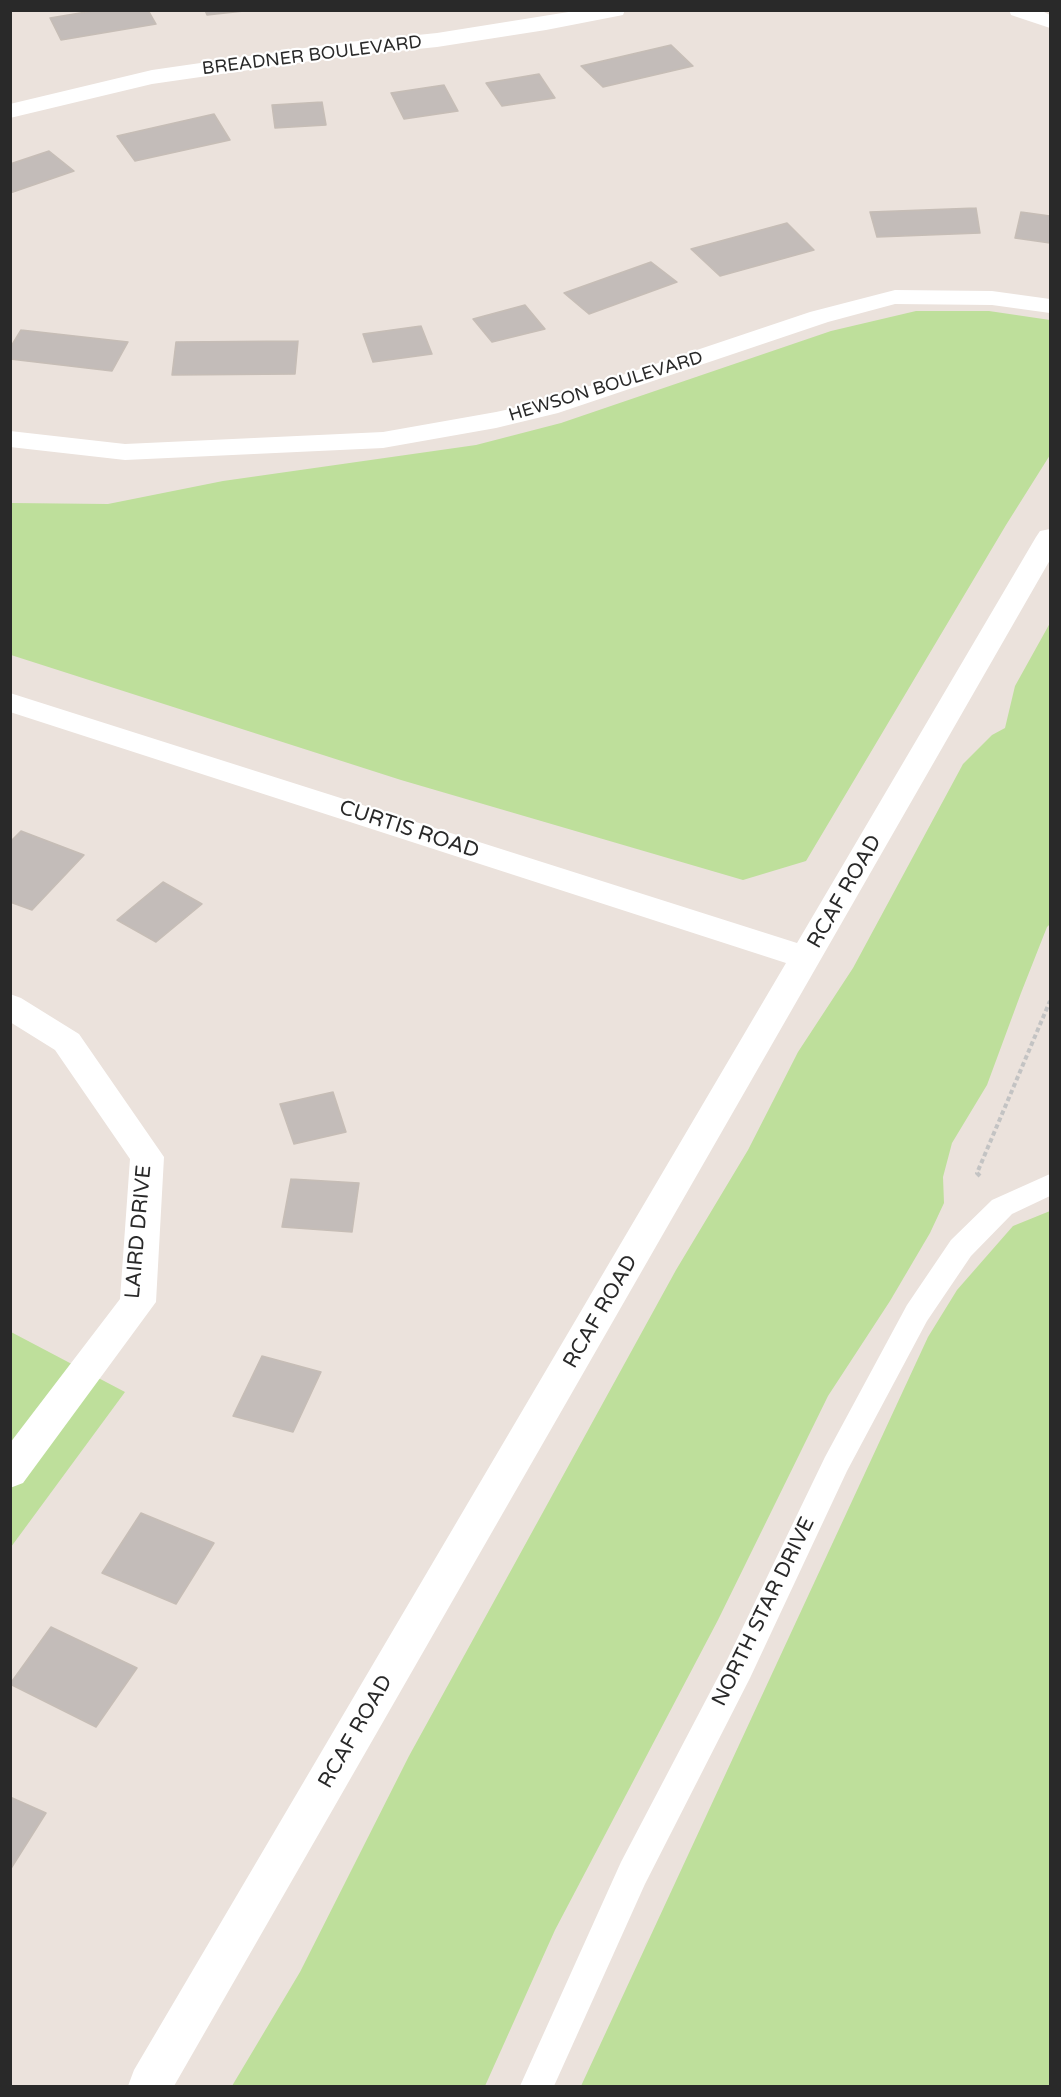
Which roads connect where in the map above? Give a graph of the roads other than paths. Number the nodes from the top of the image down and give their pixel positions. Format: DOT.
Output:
graph roads {
  1 [pos="615,10"];
  2 [pos="1019,10"];
  3 [pos="1050,22"];
  4 [pos="10,111"];
  5 [pos="1050,306"];
  6 [pos="10,439"];
  7 [pos="1050,537"];
  8 [pos="10,702"];
  9 [pos="807,958"];
  10 [pos="10,1006"];
  11 [pos="1050,1184"];
  12 [pos="10,1472"];
  13 [pos="150,2086"];
  14 [pos="537,2086"];
  1 -- 4 [label="street, BREADNER BOULEVARD"];
  2 -- 3 [label="street"];
  5 -- 6 [label="street, HEWSON BOULEVARD"];
  7 -- 9 [label="street, RCAF ROAD"];
  8 -- 9 [label="street, CURTIS ROAD"];
  9 -- 13 [label="street, RCAF ROAD"];
  10 -- 12 [label="street, LAIRD DRIVE"];
  11 -- 14 [label="lane, NORTH STAR DRIVE"];
}
